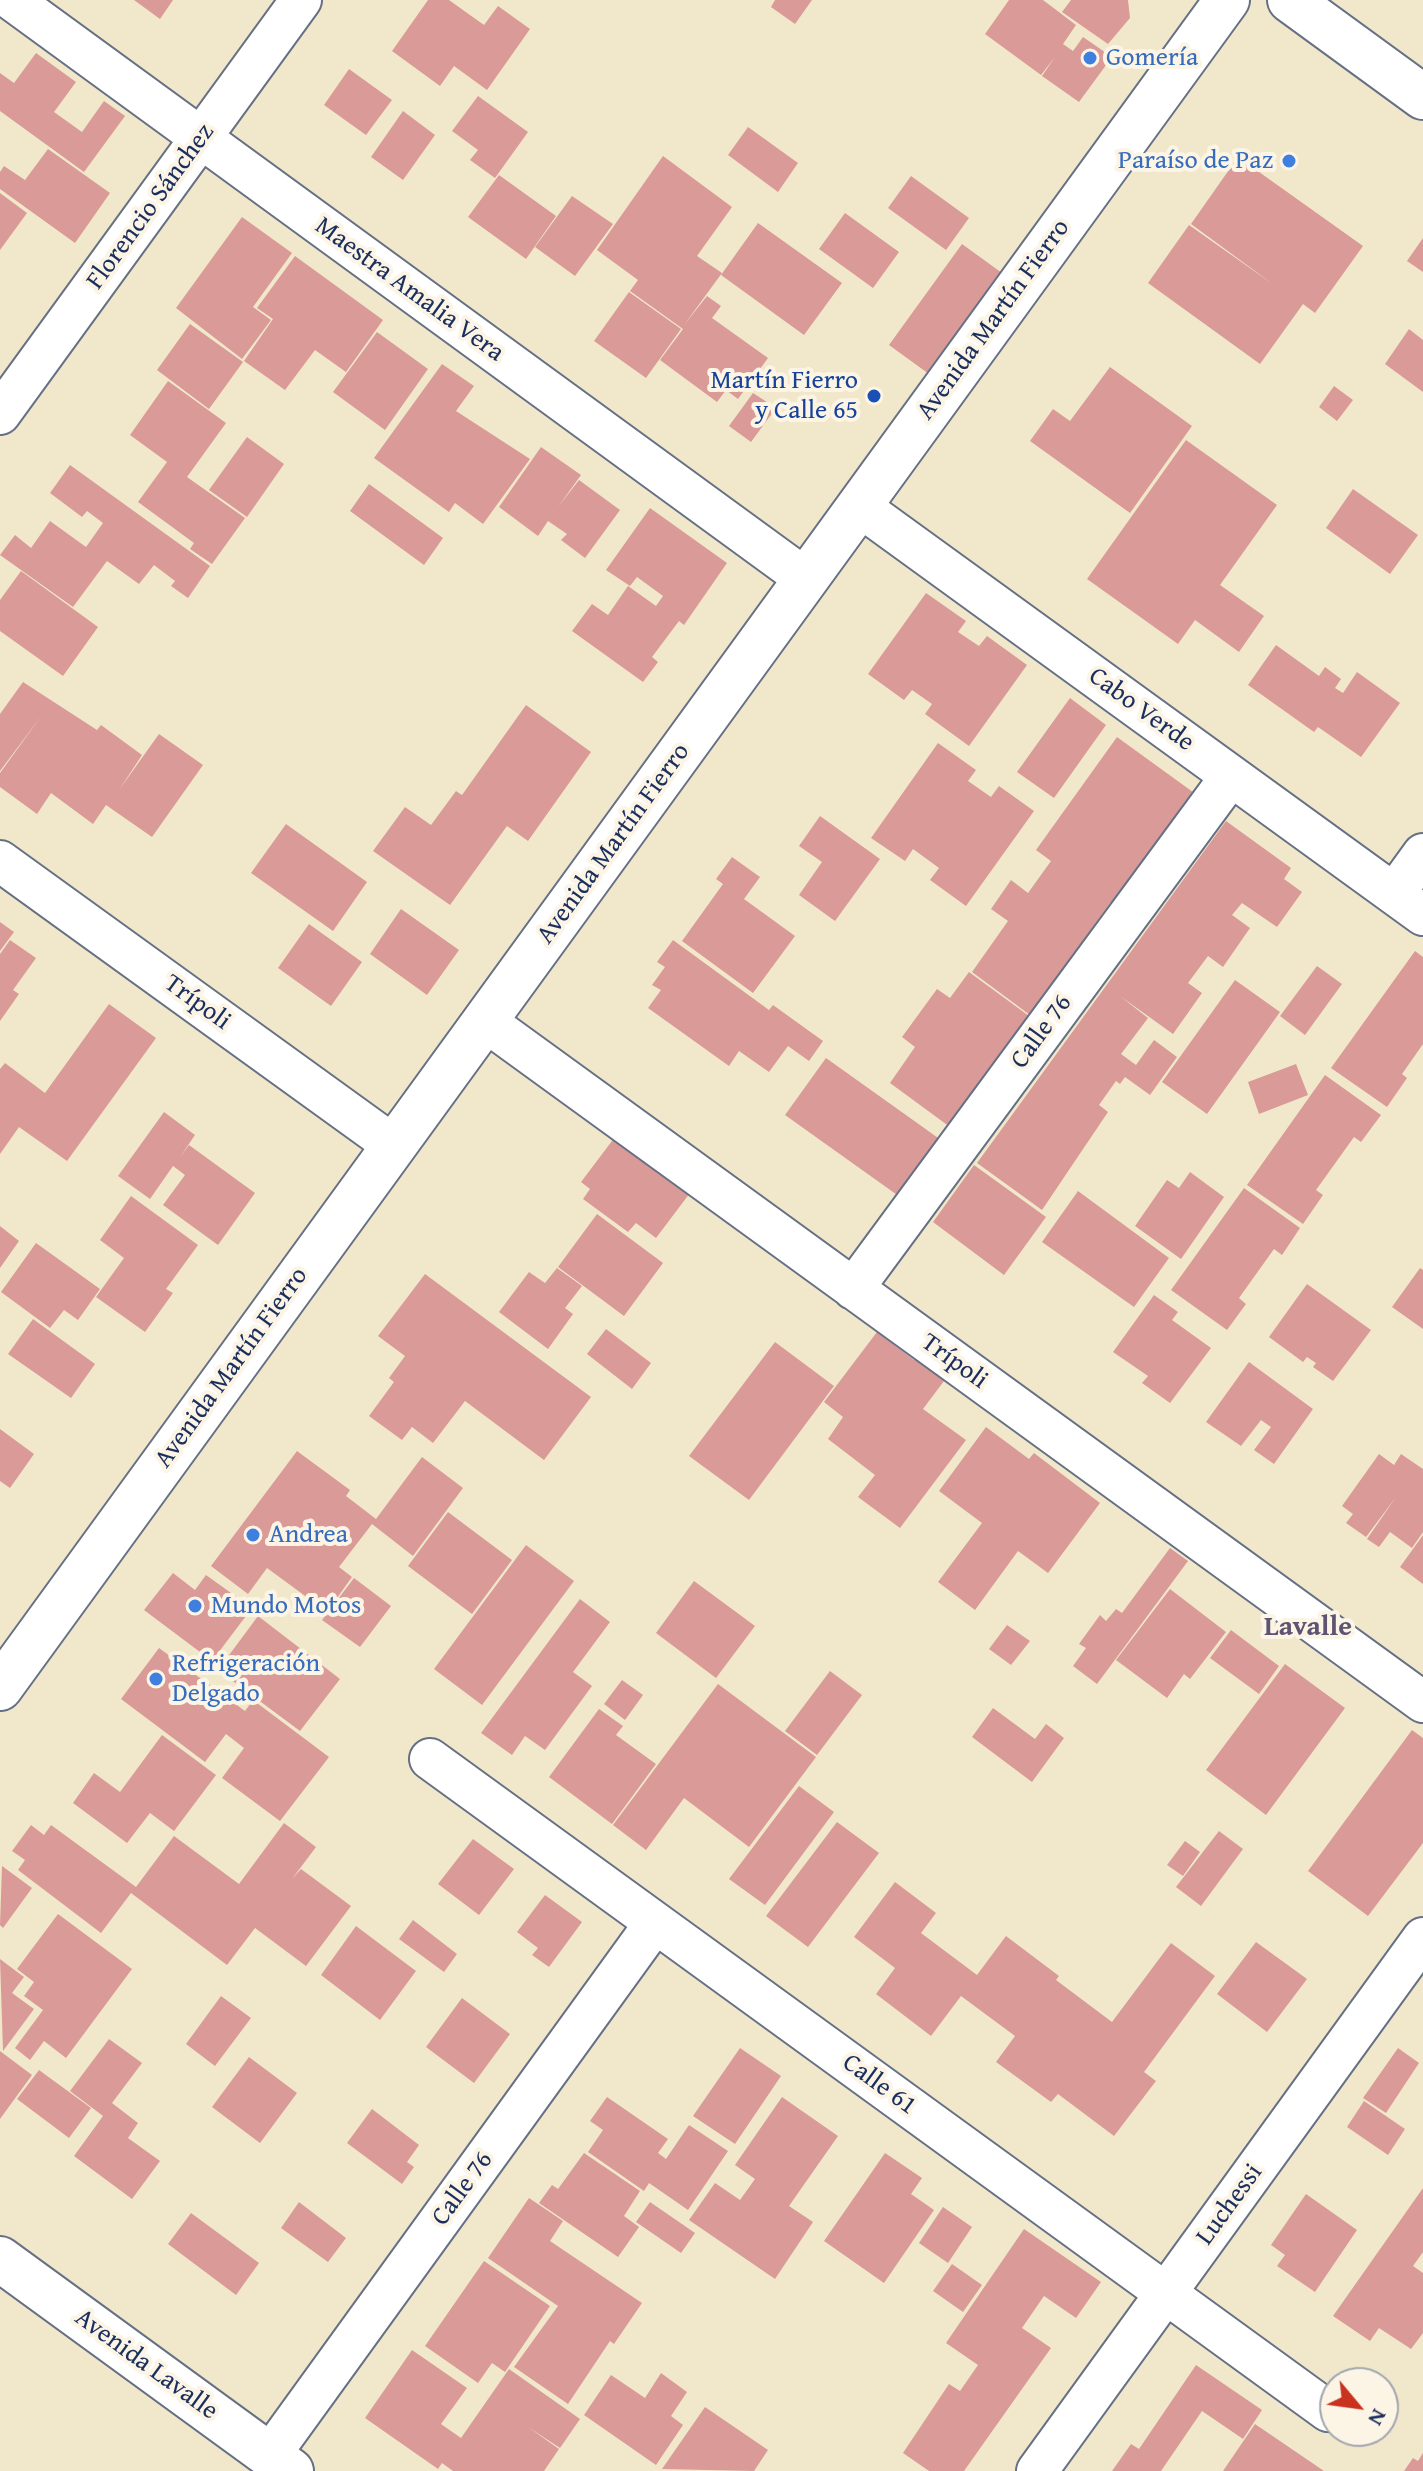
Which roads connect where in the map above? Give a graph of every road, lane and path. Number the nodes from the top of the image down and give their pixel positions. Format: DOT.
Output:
graph roads {
  1 [pos="12,0"];
  2 [pos="301,0"];
  3 [pos="1227,0"];
  4 [pos="1290,0"];
  5 [pos="1423,97"];
  6 [pos="201,138"];
  7 [pos="0,414"];
  8 [pos="859,506"];
  9 [pos="806,579"];
  10 [pos="1231,776"];
  11 [pos="1423,854"];
  12 [pos="0,861"];
  13 [pos="1408,905"];
  14 [pos="485,1021"];
  15 [pos="393,1145"];
  16 [pos="853,1289"];
  17 [pos="0,1688"];
  18 [pos="1423,1702"];
  19 [pos="430,1759"];
  20 [pos="655,1923"];
  21 [pos="1423,1938"];
  22 [pos="0,2259"];
  23 [pos="1166,2294"];
  24 [pos="1319,2404"];
  25 [pos="281,2463"];
  26 [pos="1037,2471"];
  1 -- 6 [label="street, Maestra Amalia Vera"];
  2 -- 6 [label="street, Florencio Sánchez"];
  3 -- 8 [label="main road, Avenida Martín Fierro"];
  4 -- 5 [label="main road"];
  6 -- 7 [label="street, Florencio Sánchez"];
  6 -- 9 [label="street, Maestra Amalia Vera"];
  8 -- 9 [label="main road, Avenida Martín Fierro"];
  8 -- 10 [label="street, Cabo Verde"];
  9 -- 14 [label="main road, Avenida Martín Fierro"];
  10 -- 13 [label="street, Cabo Verde"];
  10 -- 16 [label="street, Calle 76"];
  11 -- 13 [label="street"];
  12 -- 15 [label="street, Trípoli"];
  14 -- 15 [label="main road, Avenida Martín Fierro"];
  14 -- 16 [label="street, Trípoli"];
  15 -- 17 [label="main road, Avenida Martín Fierro"];
  16 -- 18 [label="street, Trípoli"];
  19 -- 20 [label="street, Calle 61"];
  20 -- 23 [label="street, Calle 61"];
  20 -- 25 [label="street, Calle 76"];
  21 -- 23 [label="street, Luchessi"];
  22 -- 25 [label="main road, Avenida Lavalle"];
  23 -- 24 [label="street, Calle 61"];
  23 -- 26 [label="street, Luchessi"];
}
